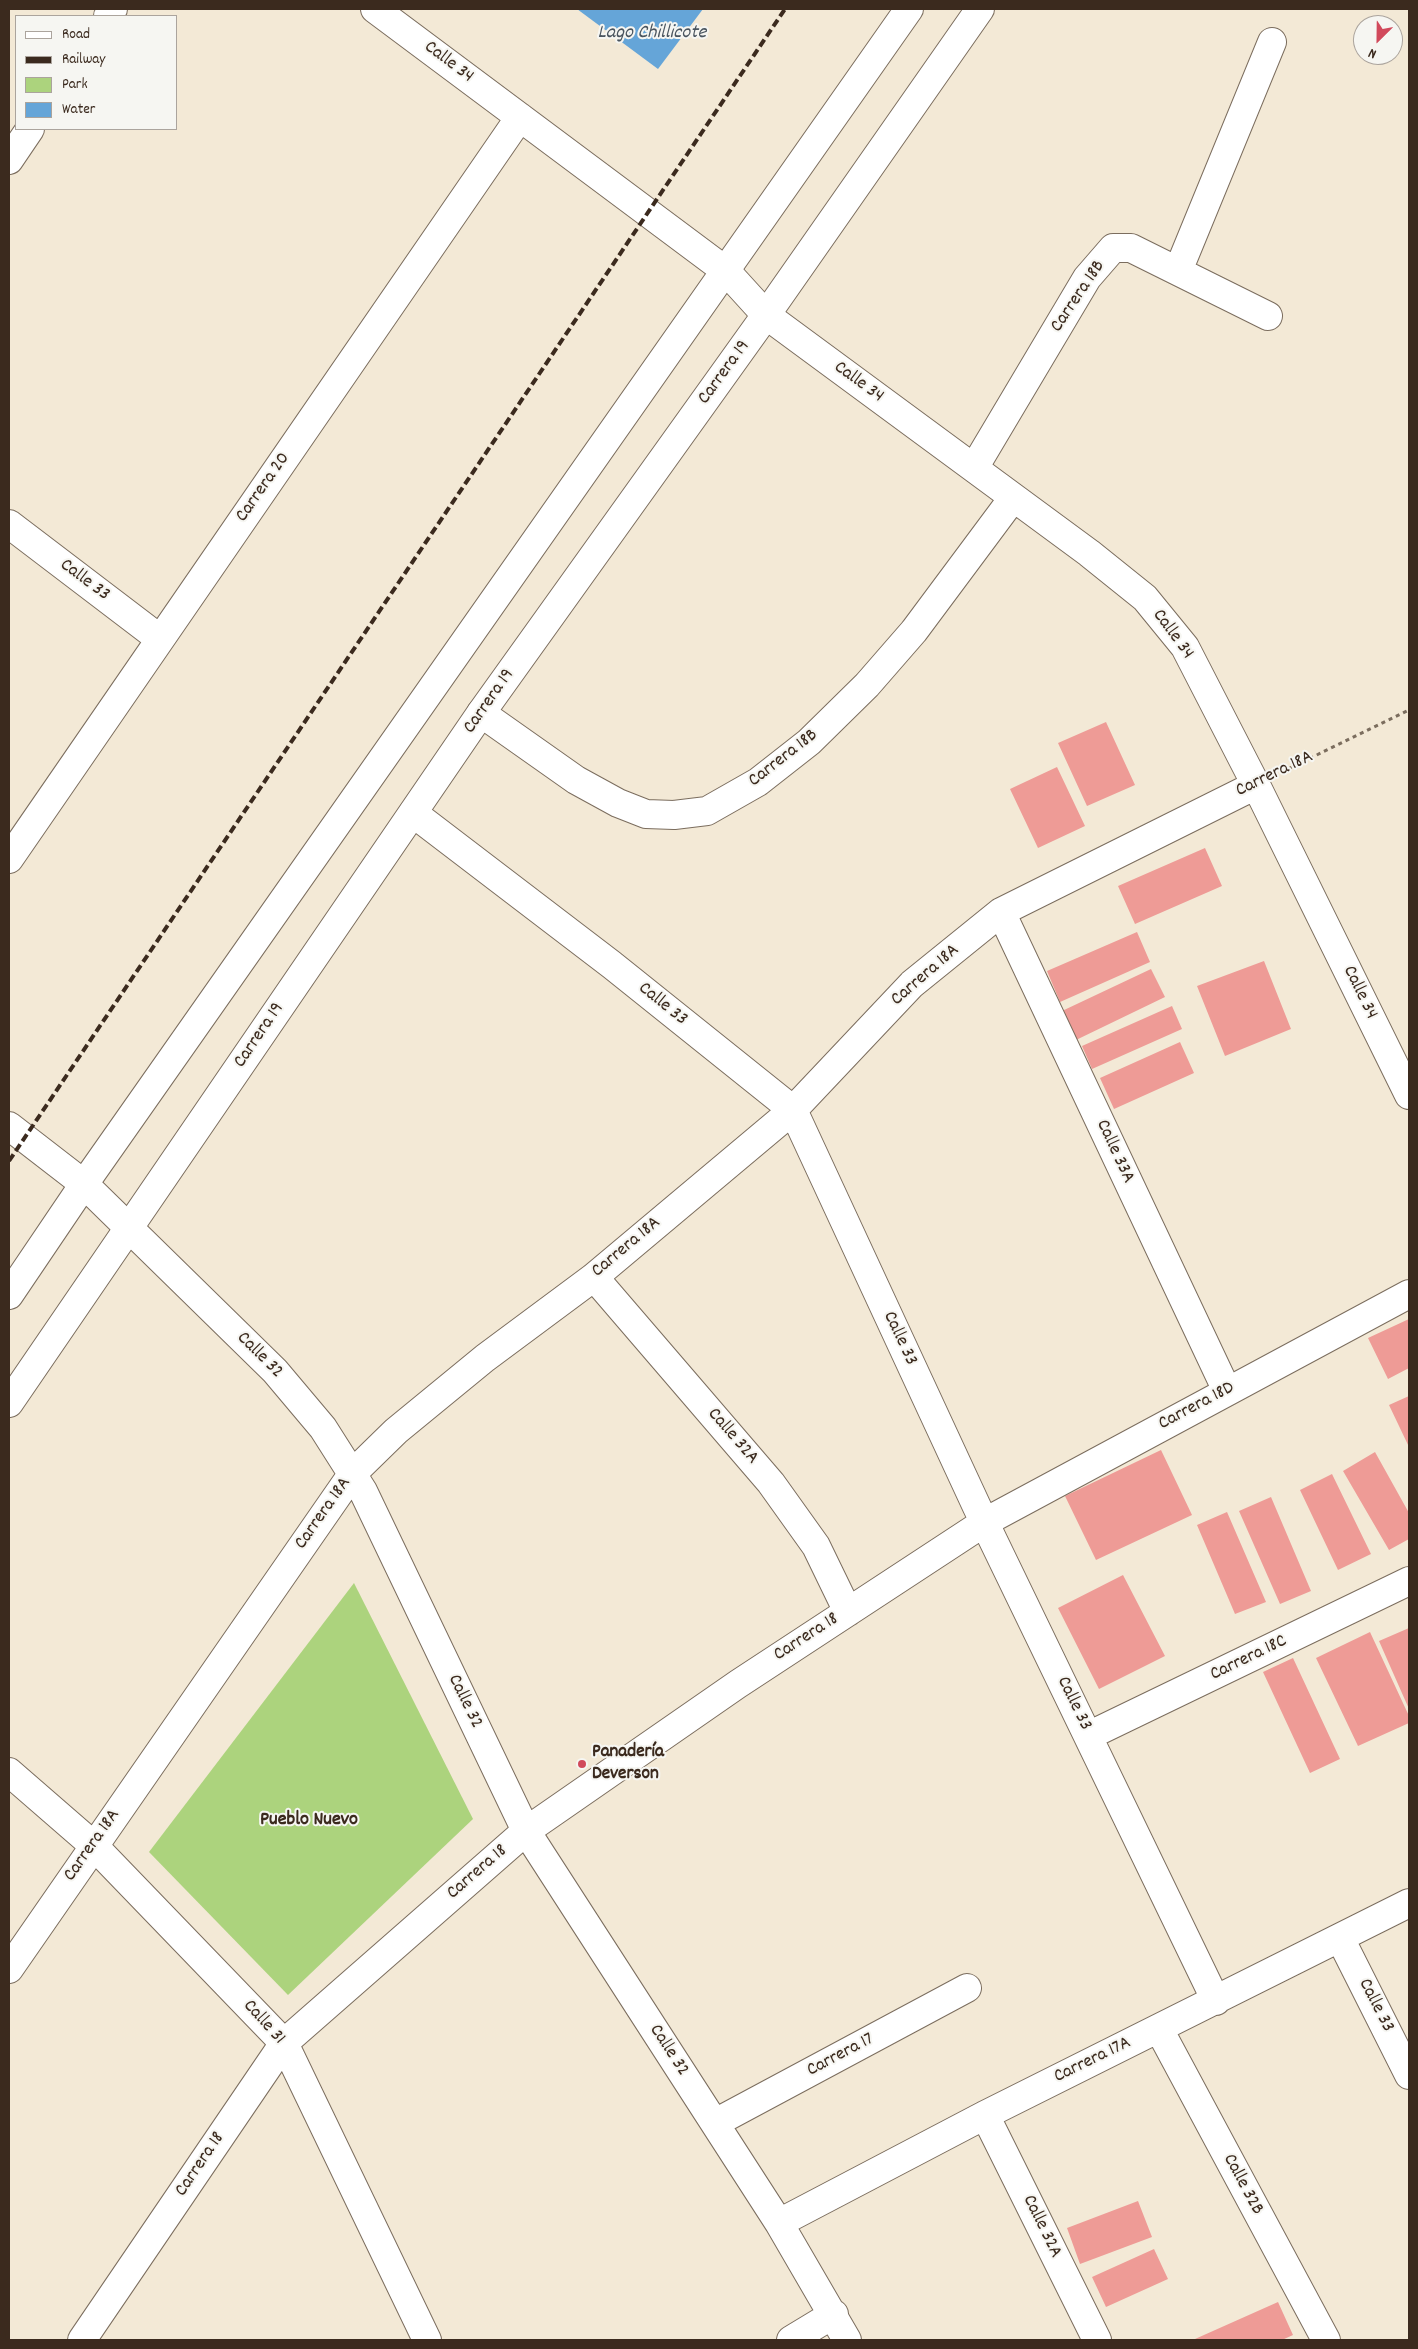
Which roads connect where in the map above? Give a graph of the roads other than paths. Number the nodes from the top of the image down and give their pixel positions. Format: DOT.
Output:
graph roads {
  1 [pos="376,9"];
  2 [pos="909,9"];
  3 [pos="980,9"];
  4 [pos="1272,42"];
  5 [pos="520,117"];
  6 [pos="29,130"];
  7 [pos="9,160"];
  8 [pos="726,271"];
  9 [pos="1178,271"];
  10 [pos="766,316"];
  11 [pos="1268,316"];
  12 [pos="974,468"];
  13 [pos="1013,498"];
  14 [pos="9,524"];
  15 [pos="160,639"];
  16 [pos="481,713"];
  17 [pos="1256,784"];
  18 [pos="413,813"];
  19 [pos="9,859"];
  20 [pos="1001,912"];
  21 [pos="1409,1095"];
  22 [pos="792,1110"];
  23 [pos="9,1126"];
  24 [pos="84,1184"];
  25 [pos="128,1229"];
  26 [pos="594,1277"];
  27 [pos="1409,1294"];
  28 [pos="9,1295"];
  29 [pos="1226,1391"];
  30 [pos="9,1403"];
  31 [pos="352,1473"];
  32 [pos="985,1522"];
  33 [pos="1409,1581"];
  34 [pos="848,1612"];
  35 [pos="1088,1736"];
  36 [pos="9,1772"];
  37 [pos="526,1831"];
  38 [pos="93,1845"];
  39 [pos="1409,1903"];
  40 [pos="1340,1938"];
  41 [pos="9,1969"];
  42 [pos="967,1988"];
  43 [pos="1216,2001"];
  44 [pos="1159,2029"];
  45 [pos="284,2043"];
  46 [pos="1409,2075"];
  47 [pos="985,2115"];
  48 [pos="715,2123"];
  49 [pos="779,2223"];
  50 [pos="834,2314"];
  51 [pos="82,2340"];
  52 [pos="427,2340"];
  53 [pos="791,2340"];
  54 [pos="847,2340"];
  55 [pos="1097,2340"];
  56 [pos="1326,2340"];
  1 -- 5 [label="street, Calle 34"];
  2 -- 8 [label="street"];
  3 -- 10 [label="street, Carrera 19"];
  4 -- 9 [label="street"];
  5 -- 8 [label="street, Calle 34"];
  5 -- 15 [label="street, Carrera 20"];
  6 -- 7 [label="street"];
  8 -- 10 [label="street, Calle 34"];
  8 -- 24 [label="street"];
  9 -- 11 [label="street, Carrera 18B"];
  9 -- 12 [label="street, Carrera 18B"];
  10 -- 12 [label="street, Calle 34"];
  10 -- 16 [label="street, Carrera 19"];
  12 -- 13 [label="street, Calle 34"];
  13 -- 16 [label="street, Carrera 18B"];
  13 -- 17 [label="street, Calle 34"];
  14 -- 15 [label="street, Calle 33"];
  15 -- 19 [label="street, Carrera 20"];
  16 -- 18 [label="street, Carrera 19"];
  17 -- 20 [label="street, Carrera 18A"];
  17 -- 21 [label="street, Calle 34"];
  18 -- 22 [label="street, Calle 33"];
  18 -- 25 [label="street, Carrera 19"];
  20 -- 22 [label="street, Carrera 18A"];
  20 -- 29 [label="street, Calle 33A"];
  22 -- 26 [label="street, Carrera 18A"];
  22 -- 32 [label="street, Calle 33"];
  23 -- 24 [label="street, Calle 32"];
  24 -- 25 [label="street, Calle 32"];
  24 -- 28 [label="street"];
  25 -- 30 [label="street, Carrera 19"];
  25 -- 31 [label="street, Calle 32"];
  26 -- 31 [label="street, Carrera 18A"];
  26 -- 34 [label="street, Calle 32A"];
  27 -- 29 [label="street, Carrera 18D"];
  29 -- 32 [label="street, Carrera 18D"];
  31 -- 37 [label="street, Calle 32"];
  31 -- 38 [label="street, Carrera 18A"];
  32 -- 34 [label="street, Carrera 18"];
  32 -- 35 [label="street, Calle 33"];
  33 -- 35 [label="street, Carrera 18C"];
  34 -- 37 [label="street, Carrera 18"];
  35 -- 43 [label="street, Calle 33"];
  36 -- 38 [label="street, Calle 31"];
  37 -- 45 [label="street, Carrera 18"];
  37 -- 48 [label="street, Calle 32"];
  38 -- 41 [label="street, Carrera 18A"];
  38 -- 45 [label="street, Calle 31"];
  39 -- 40 [label="street, Carrera 17A"];
  40 -- 43 [label="street, Carrera 17A"];
  40 -- 46 [label="street, Calle 33"];
  42 -- 48 [label="street, Carrera 17"];
  43 -- 44 [label="street, Carrera 17A"];
  44 -- 47 [label="street, Carrera 17A"];
  44 -- 56 [label="street, Calle 32B"];
  45 -- 51 [label="street, Carrera 18"];
  45 -- 52 [label="street, Calle 31"];
  47 -- 49 [label="street, Carrera 17A"];
  47 -- 55 [label="street, Calle 32A"];
  48 -- 49 [label="street, Calle 32"];
  49 -- 50 [label="street, Calle 32"];
  50 -- 53 [label="street"];
  50 -- 54 [label="street, Calle 32"];
}
